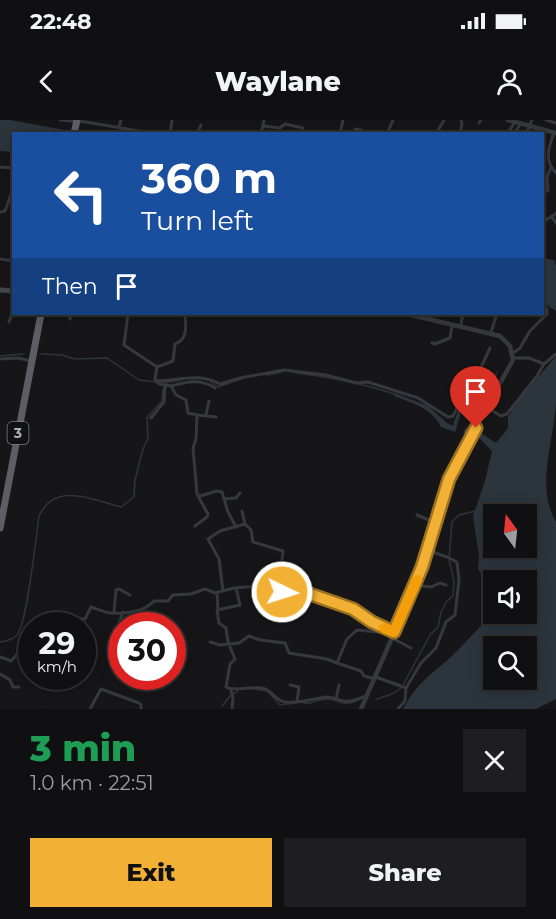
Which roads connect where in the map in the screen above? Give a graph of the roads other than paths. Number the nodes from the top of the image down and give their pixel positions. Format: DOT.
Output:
graph roads {
  1 [pos="60,120"];
  2 [pos="121,120"];
  3 [pos="264,120"];
  4 [pos="296,120"];
  5 [pos="532,120"];
  6 [pos="546,120"];
  7 [pos="517,122"];
  8 [pos="554,122"];
  9 [pos="201,125"];
  10 [pos="295,125"];
  11 [pos="76,126"];
  12 [pos="263,126"];
  13 [pos="119,127"];
  14 [pos="303,128"];
  15 [pos="356,129"];
  16 [pos="145,132"];
  17 [pos="198,132"];
  18 [pos="262,132"];
  19 [pos="361,132"];
  20 [pos="553,132"];
  21 [pos="551,167"];
  22 [pos="556,173"];
  23 [pos="12,191"];
  24 [pos="544,193"];
  25 [pos="0,212"];
  26 [pos="554,214"];
  27 [pos="556,223"];
  28 [pos="544,306"];
  29 [pos="12,313"];
  30 [pos="40,315"];
  31 [pos="71,315"];
  32 [pos="128,315"];
  33 [pos="185,315"];
  34 [pos="413,315"];
  35 [pos="465,315"];
  36 [pos="497,315"];
  37 [pos="70,319"];
  38 [pos="9,322"];
  39 [pos="452,324"];
  40 [pos="461,326"];
  41 [pos="491,333"];
  42 [pos="432,343"];
  43 [pos="490,348"];
  44 [pos="556,354"];
  45 [pos="513,356"];
  46 [pos="0,359"];
  47 [pos="31,361"];
  48 [pos="544,364"];
  49 [pos="157,367"];
  50 [pos="202,382"];
  51 [pos="158,383"];
  52 [pos="171,386"];
  53 [pos="481,387"];
  54 [pos="215,388"];
  55 [pos="200,389"];
  56 [pos="494,396"];
  57 [pos="209,401"];
  58 [pos="488,408"];
  59 [pos="197,415"];
  60 [pos="207,415"];
  61 [pos="216,417"];
  62 [pos="151,418"];
  63 [pos="240,493"];
  64 [pos="198,495"];
  65 [pos="225,499"];
  66 [pos="2,502"];
  67 [pos="242,511"];
  68 [pos="417,515"];
  69 [pos="435,523"];
  70 [pos="245,524"];
  71 [pos="0,526"];
  72 [pos="195,526"];
  73 [pos="236,527"];
  74 [pos="427,550"];
  75 [pos="415,585"];
  76 [pos="446,585"];
  77 [pos="236,588"];
  78 [pos="224,591"];
  79 [pos="217,592"];
  80 [pos="282,592"];
  81 [pos="130,595"];
  82 [pos="218,609"];
  83 [pos="138,611"];
  84 [pos="89,612"];
  85 [pos="114,612"];
  86 [pos="123,612"];
  87 [pos="108,613"];
  88 [pos="384,628"];
  89 [pos="393,635"];
  90 [pos="210,642"];
  91 [pos="229,644"];
  92 [pos="411,648"];
  93 [pos="18,653"];
  94 [pos="0,657"];
  95 [pos="337,663"];
  96 [pos="0,674"];
  97 [pos="376,678"];
  98 [pos="290,685"];
  99 [pos="339,685"];
  100 [pos="18,687"];
  101 [pos="406,688"];
  102 [pos="232,693"];
  103 [pos="368,696"];
  104 [pos="336,699"];
  105 [pos="297,701"];
  106 [pos="287,705"];
  107 [pos="90,709"];
  108 [pos="141,709"];
  109 [pos="232,709"];
  110 [pos="361,709"];
  111 [pos="398,709"];
  1 -- 11 [label="street"];
  2 -- 13 [label="street"];
  3 -- 12 [label="street"];
  4 -- 10 [label="street"];
  5 -- 7 [label="street"];
  6 -- 8 [label="street"];
  7 -- 20 [label="street"];
  8 -- 20 [label="street"];
  9 -- 17 [label="street"];
  10 -- 12 [label="street"];
  10 -- 14 [label="street"];
  11 -- 13 [label="street"];
  12 -- 18 [label="street"];
  13 -- 16 [label="street"];
  15 -- 19 [label="street"];
  20 -- 21 [label="street"];
  21 -- 22 [label="street"];
  21 -- 24 [label="street"];
  23 -- 25 [label="street"];
  26 -- 27 [label="street"];
  28 -- 45 [label="street"];
  29 -- 38 [label="street"];
  30 -- 47 [label="highway, 3"];
  31 -- 37 [label="street"];
  32 -- 49 [label="street"];
  33 -- 49 [label="street"];
  34 -- 39 [label="street"];
  35 -- 40 [label="street"];
  36 -- 41 [label="street"];
  39 -- 40 [label="street"];
  39 -- 42 [label="street"];
  40 -- 41 [label="street"];
  41 -- 45 [label="street"];
  43 -- 53 [label="street"];
  44 -- 48 [label="street"];
  45 -- 48 [label="street"];
  45 -- 56 [label="street"];
  46 -- 47 [label="street"];
  47 -- 66 [label="highway, 3"];
  48 -- 58 [label="street"];
  49 -- 51 [label="street"];
  50 -- 52 [label="street"];
  50 -- 54 [label="street"];
  50 -- 55 [label="street"];
  51 -- 52 [label="street"];
  51 -- 53 [label="street"];
  51 -- 62 [label="street"];
  52 -- 59 [label="street"];
  53 -- 56 [label="street"];
  56 -- 58 [label="street"];
  57 -- 60 [label="street"];
  58 -- 69 [label="street"];
  59 -- 60 [label="street"];
  59 -- 64 [label="street"];
  60 -- 61 [label="street"];
  63 -- 65 [label="street"];
  64 -- 65 [label="street"];
  64 -- 72 [label="street"];
  65 -- 73 [label="street"];
  66 -- 71 [label="highway, 3"];
  67 -- 70 [label="street"];
  68 -- 69 [label="street"];
  69 -- 74 [label="street"];
  70 -- 73 [label="street"];
  70 -- 80 [label="street"];
  73 -- 78 [label="street"];
  74 -- 75 [label="street"];
  74 -- 101 [label="street"];
  75 -- 76 [label="street"];
  75 -- 89 [label="street"];
  77 -- 78 [label="street"];
  77 -- 80 [label="street"];
  77 -- 82 [label="street"];
  78 -- 79 [label="street"];
  79 -- 82 [label="street"];
  79 -- 83 [label="street"];
  80 -- 88 [label="street"];
  81 -- 85 [label="street"];
  82 -- 91 [label="street"];
  83 -- 86 [label="street"];
  84 -- 87 [label="street"];
  88 -- 89 [label="street"];
  88 -- 95 [label="street"];
  89 -- 92 [label="street"];
  89 -- 97 [label="street"];
  90 -- 91 [label="street"];
  91 -- 95 [label="street"];
  91 -- 102 [label="street"];
  93 -- 94 [label="street"];
  95 -- 97 [label="street"];
  96 -- 100 [label="street"];
  97 -- 101 [label="street"];
  97 -- 103 [label="street"];
  98 -- 105 [label="street"];
  99 -- 104 [label="street"];
  101 -- 111 [label="street"];
  102 -- 106 [label="street"];
  102 -- 109 [label="street"];
  103 -- 104 [label="street"];
  103 -- 110 [label="street"];
  104 -- 105 [label="street"];
  105 -- 106 [label="street"];
  107 -- 108 [label="street"];
}
